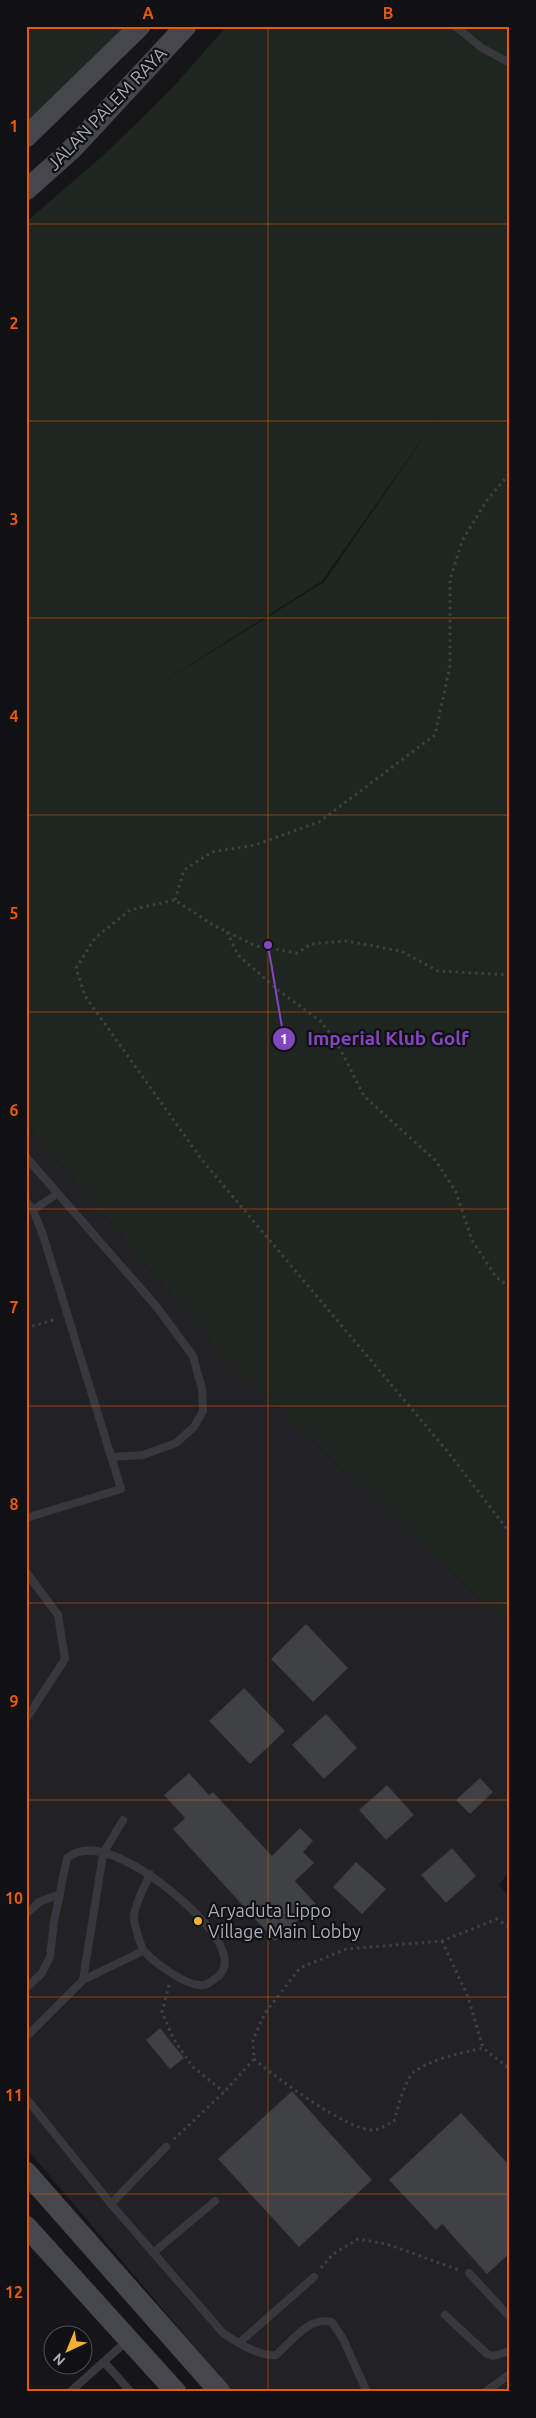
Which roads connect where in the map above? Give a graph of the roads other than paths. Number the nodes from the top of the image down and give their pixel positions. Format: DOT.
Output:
graph roads {
  1 [pos="140,26"];
  2 [pos="186,26"];
  3 [pos="455,26"];
  4 [pos="510,63"];
  5 [pos="26,137"];
  6 [pos="26,190"];
  7 [pos="26,1157"];
  8 [pos="57,1194"];
  9 [pos="26,1201"];
  10 [pos="33,1210"];
  11 [pos="112,1457"];
  12 [pos="26,1518"];
  13 [pos="26,1572"];
  14 [pos="26,1718"];
  15 [pos="123,1820"];
  16 [pos="103,1854"];
  17 [pos="150,1874"];
  18 [pos="60,1894"];
  19 [pos="26,1914"];
  20 [pos="143,1951"];
  21 [pos="83,1980"];
  22 [pos="26,1988"];
  23 [pos="26,2037"];
  24 [pos="26,2098"];
  25 [pos="166,2147"];
  26 [pos="26,2172"];
  27 [pos="215,2200"];
  28 [pos="111,2204"];
  29 [pos="26,2226"];
  30 [pos="153,2253"];
  31 [pos="469,2273"];
  32 [pos="314,2277"];
  33 [pos="445,2315"];
  34 [pos="510,2317"];
  35 [pos="129,2339"];
  36 [pos="239,2343"];
  37 [pos="510,2351"];
  38 [pos="104,2362"];
  39 [pos="510,2374"];
  40 [pos="366,2391"];
  41 [pos="70,2392"];
  42 [pos="130,2392"];
  43 [pos="176,2392"];
  44 [pos="220,2392"];
  45 [pos="485,2392"];
  1 -- 5 [label="street, JALAN PALEM RAYA"];
  2 -- 6 [label="street, JALAN PALEM RAYA"];
  3 -- 4 [label="lane"];
  7 -- 8 [label="lane"];
  8 -- 10 [label="lane"];
  8 -- 11 [label="lane"];
  9 -- 10 [label="lane"];
  10 -- 11 [label="lane"];
  11 -- 12 [label="lane"];
  13 -- 14 [label="lane"];
  15 -- 16 [label="lane"];
  16 -- 17 [label="lane"];
  16 -- 18 [label="lane"];
  16 -- 21 [label="lane"];
  17 -- 20 [label="lane"];
  17 -- 20 [label="lane"];
  18 -- 19 [label="lane"];
  18 -- 22 [label="lane"];
  20 -- 21 [label="lane"];
  21 -- 23 [label="lane"];
  24 -- 28 [label="lane"];
  25 -- 28 [label="lane"];
  26 -- 44 [label="street"];
  27 -- 30 [label="lane"];
  28 -- 30 [label="lane"];
  29 -- 35 [label="street"];
  30 -- 36 [label="lane"];
  31 -- 34 [label="lane"];
  32 -- 36 [label="lane"];
  33 -- 37 [label="lane"];
  35 -- 38 [label="lane"];
  35 -- 43 [label="street"];
  36 -- 40 [label="lane"];
  38 -- 41 [label="lane"];
  38 -- 42 [label="lane"];
  39 -- 45 [label="lane"];
}
